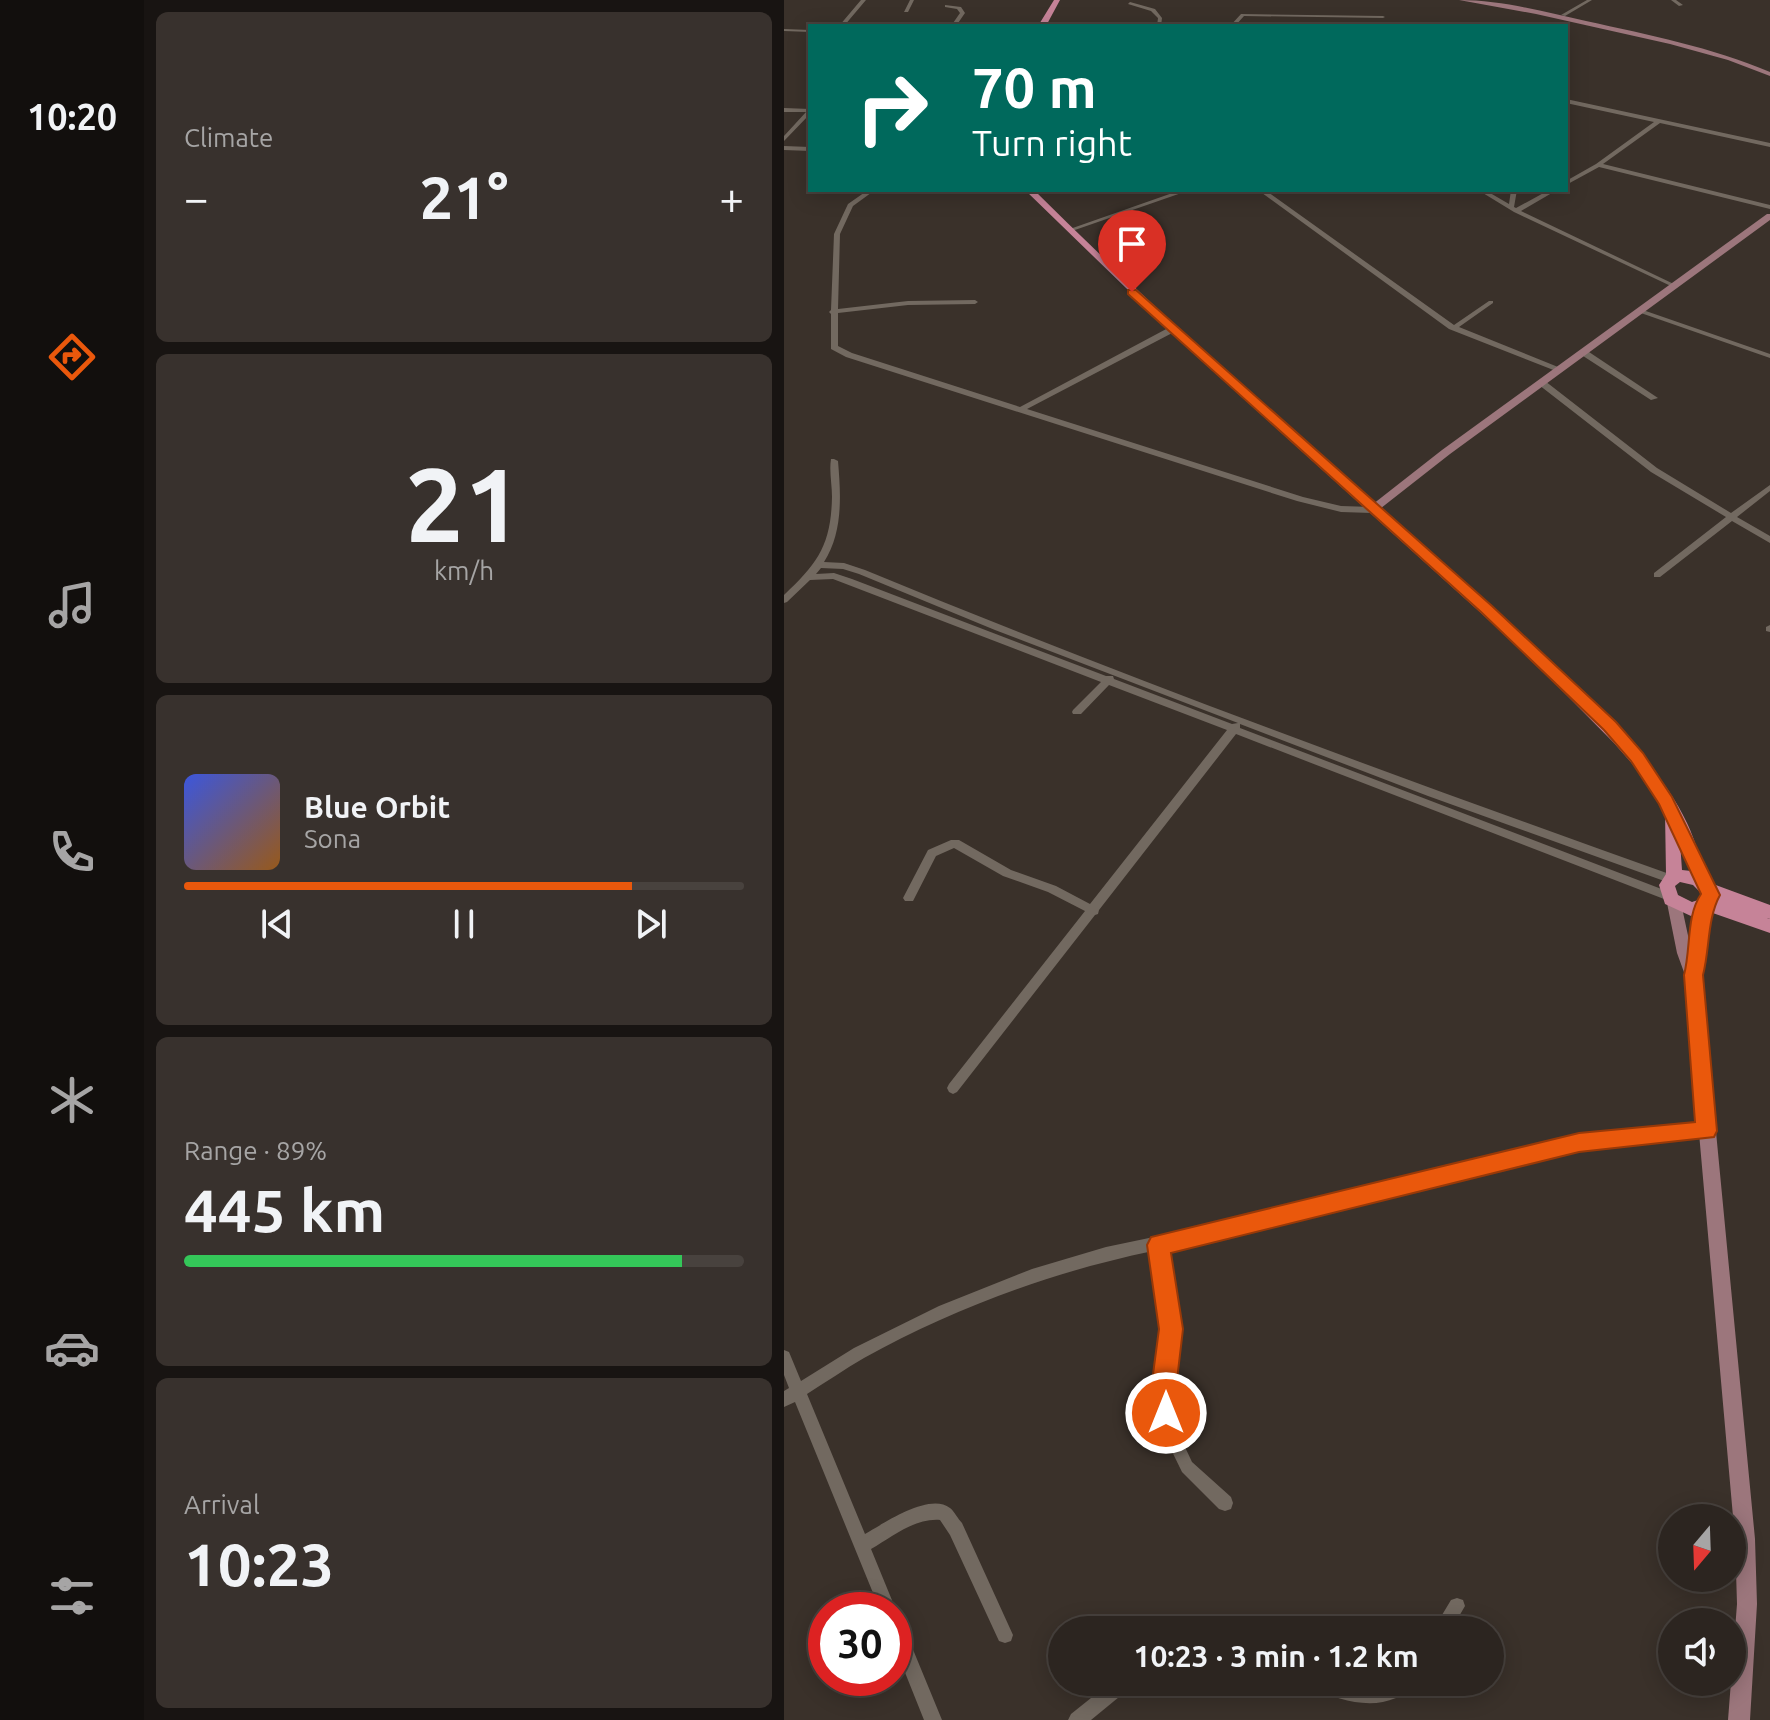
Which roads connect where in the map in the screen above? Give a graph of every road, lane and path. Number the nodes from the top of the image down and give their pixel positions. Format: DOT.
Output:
graph roads {
  1 [pos="912,0"];
  2 [pos="1057,0"];
  3 [pos="1065,0"];
  4 [pos="1462,0"];
  5 [pos="1487,0"];
  6 [pos="1590,0"];
  7 [pos="1673,0"];
  8 [pos="863,1"];
  9 [pos="872,3"];
  10 [pos="1130,3"];
  11 [pos="1681,5"];
  12 [pos="947,6"];
  13 [pos="906,11"];
  14 [pos="1054,12"];
  15 [pos="1563,15"];
  16 [pos="1383,17"];
  17 [pos="843,24"];
  18 [pos="955,24"];
  19 [pos="1044,24"];
  20 [pos="1051,24"];
  21 [pos="1159,24"];
  22 [pos="1234,24"];
  23 [pos="784,30"];
  24 [pos="808,31"];
  25 [pos="1770,71"];
  26 [pos="1568,101"];
  27 [pos="784,110"];
  28 [pos="808,111"];
  29 [pos="808,113"];
  30 [pos="1659,121"];
  31 [pos="784,139"];
  32 [pos="1770,145"];
  33 [pos="784,148"];
  34 [pos="808,149"];
  35 [pos="1598,165"];
  36 [pos="1568,182"];
  37 [pos="869,192"];
  38 [pos="1031,192"];
  39 [pos="1181,192"];
  40 [pos="1264,192"];
  41 [pos="1484,192"];
  42 [pos="1514,192"];
  43 [pos="1550,192"];
  44 [pos="1770,207"];
  45 [pos="1514,210"];
  46 [pos="1770,216"];
  47 [pos="1070,230"];
  48 [pos="1675,286"];
  49 [pos="975,302"];
  50 [pos="1491,302"];
  51 [pos="1640,311"];
  52 [pos="833,312"];
  53 [pos="1454,328"];
  54 [pos="1173,329"];
  55 [pos="1583,352"];
  56 [pos="1770,356"];
  57 [pos="1559,369"];
  58 [pos="1542,383"];
  59 [pos="1654,398"];
  60 [pos="1022,409"];
  61 [pos="834,461"];
  62 [pos="1770,487"];
  63 [pos="1372,510"];
  64 [pos="1733,518"];
  65 [pos="1770,540"];
  66 [pos="819,565"];
  67 [pos="1657,575"];
  68 [pos="808,577"];
  69 [pos="784,600"];
  70 [pos="968,621"];
  71 [pos="1116,671"];
  72 [pos="1107,681"];
  73 [pos="1159,688"];
  74 [pos="1150,698"];
  75 [pos="1077,712"];
  76 [pos="1241,719"];
  77 [pos="1233,730"];
  78 [pos="1671,809"];
  79 [pos="1672,889"];
  80 [pos="1705,896"];
  81 [pos="909,898"];
  82 [pos="1094,911"];
  83 [pos="1770,912"];
  84 [pos="1770,926"];
  85 [pos="1693,975"];
  86 [pos="953,1088"];
  87 [pos="1706,1131"];
  88 [pos="1159,1245"];
  89 [pos="784,1357"];
  90 [pos="799,1391"];
  91 [pos="784,1400"];
  92 [pos="1225,1503"];
  93 [pos="862,1545"];
  94 [pos="881,1592"];
  95 [pos="1457,1606"];
  96 [pos="1450,1616"];
  97 [pos="1005,1635"];
  98 [pos="912,1668"];
  99 [pos="1107,1696"];
  100 [pos="933,1720"];
  101 [pos="1077,1720"];
  102 [pos="1739,1720"];
  1 -- 13 [label="street"];
  2 -- 14 [label="main road"];
  3 -- 14 [label="main road"];
  4 -- 25 [label="street"];
  5 -- 15 [label="street"];
  6 -- 15 [label="street"];
  7 -- 11 [label="street"];
  8 -- 9 [label="street"];
  8 -- 17 [label="street"];
  10 -- 21 [label="street"];
  12 -- 18 [label="street"];
  14 -- 19 [label="main road"];
  14 -- 20 [label="main road"];
  15 -- 25 [label="street"];
  16 -- 22 [label="street"];
  23 -- 24 [label="street"];
  26 -- 30 [label="street"];
  27 -- 28 [label="street"];
  29 -- 31 [label="street"];
  30 -- 32 [label="street"];
  30 -- 35 [label="street"];
  33 -- 34 [label="street"];
  35 -- 36 [label="street"];
  35 -- 44 [label="street"];
  37 -- 52 [label="street"];
  38 -- 47 [label="main road"];
  39 -- 47 [label="street"];
  40 -- 53 [label="street"];
  41 -- 45 [label="street"];
  42 -- 45 [label="street"];
  43 -- 45 [label="street"];
  45 -- 48 [label="street"];
  46 -- 48 [label="street"];
  47 -- 54 [label="main road"];
  48 -- 51 [label="street"];
  49 -- 52 [label="street"];
  50 -- 53 [label="street"];
  51 -- 55 [label="street"];
  51 -- 56 [label="street"];
  52 -- 60 [label="street"];
  53 -- 57 [label="street"];
  54 -- 60 [label="street"];
  54 -- 63 [label="main road"];
  55 -- 57 [label="street"];
  55 -- 59 [label="street"];
  57 -- 58 [label="street"];
  58 -- 63 [label="street"];
  58 -- 64 [label="street"];
  60 -- 63 [label="street"];
  61 -- 66 [label="street"];
  62 -- 64 [label="street"];
  63 -- 78 [label="main road"];
  64 -- 65 [label="street"];
  64 -- 67 [label="street"];
  66 -- 68 [label="street"];
  66 -- 70 [label="street"];
  68 -- 69 [label="street"];
  68 -- 70 [label="street"];
  70 -- 71 [label="street"];
  70 -- 72 [label="street"];
  71 -- 72 [label="street"];
  71 -- 73 [label="street"];
  72 -- 74 [label="street"];
  72 -- 75 [label="street"];
  73 -- 74 [label="street"];
  73 -- 76 [label="street"];
  74 -- 77 [label="street"];
  76 -- 77 [label="street"];
  76 -- 79 [label="street"];
  77 -- 79 [label="street"];
  77 -- 82 [label="street"];
  78 -- 79 [label="main road"];
  78 -- 80 [label="main road"];
  79 -- 80 [label="main road"];
  79 -- 80 [label="main road"];
  79 -- 85 [label="street"];
  80 -- 83 [label="main road"];
  80 -- 84 [label="main road"];
  80 -- 85 [label="street"];
  81 -- 82 [label="street"];
  82 -- 86 [label="street"];
  85 -- 87 [label="street"];
  87 -- 88 [label="street"];
  87 -- 102 [label="street"];
  88 -- 90 [label="street"];
  88 -- 92 [label="street"];
  89 -- 90 [label="street"];
  90 -- 91 [label="street"];
  90 -- 93 [label="street"];
  93 -- 94 [label="street"];
  93 -- 97 [label="street"];
  95 -- 96 [label="street"];
  98 -- 100 [label="street"];
  99 -- 101 [label="street"];
}
